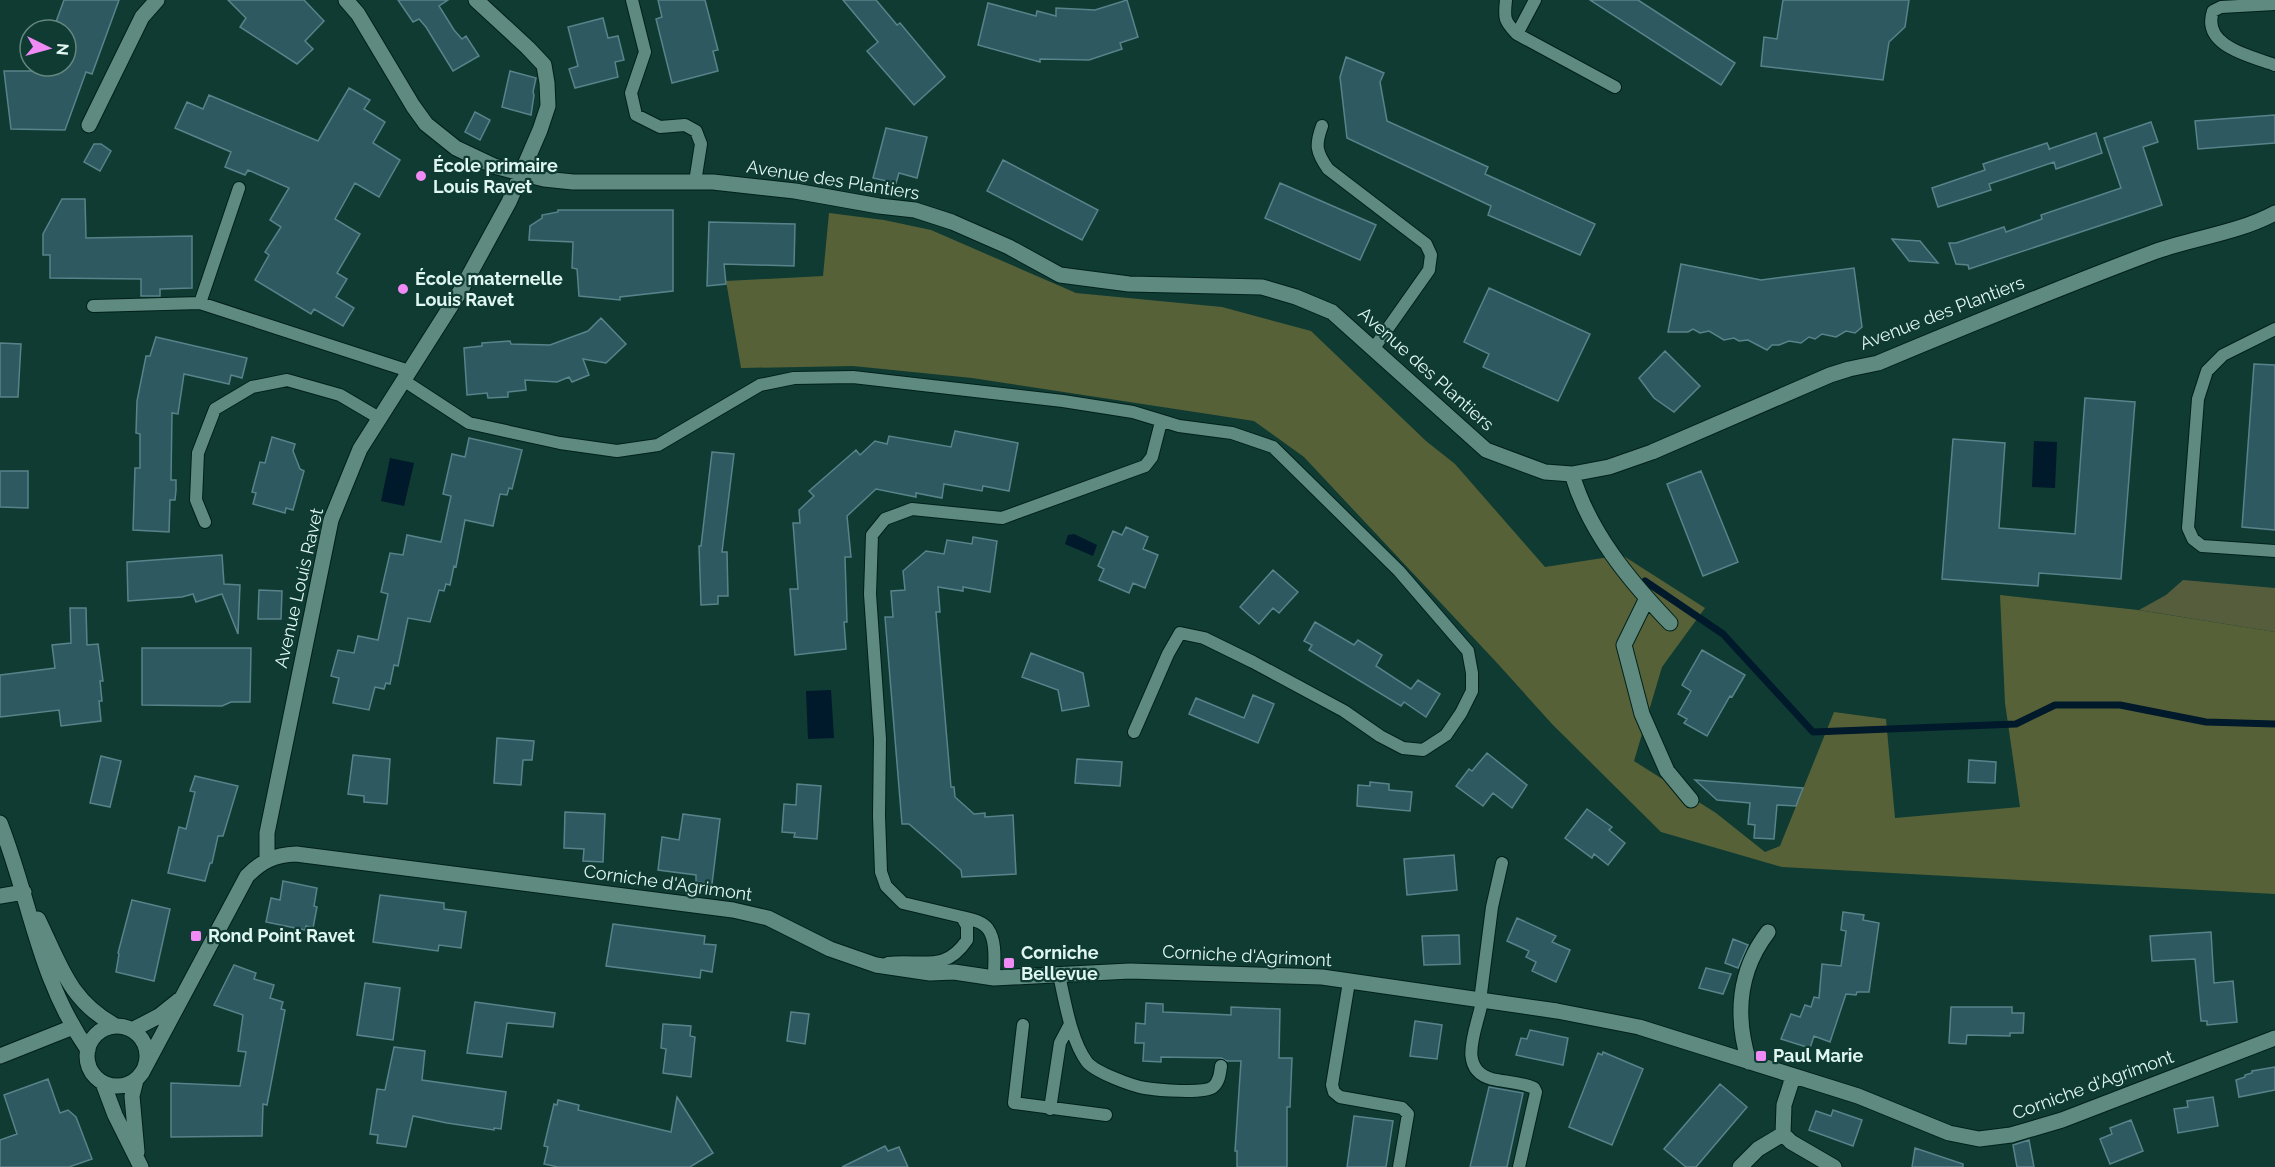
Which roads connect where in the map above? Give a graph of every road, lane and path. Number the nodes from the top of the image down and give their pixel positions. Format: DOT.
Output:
graph roads {
  1 [pos="157,0"];
  2 [pos="346,0"];
  3 [pos="476,0"];
  4 [pos="632,0"];
  5 [pos="1506,0"];
  6 [pos="1535,0"];
  7 [pos="2275,4"];
  8 [pos="1517,34"];
  9 [pos="2275,64"];
  10 [pos="1615,87"];
  11 [pos="89,125"];
  12 [pos="1322,126"];
  13 [pos="521,173"];
  14 [pos="695,183"];
  15 [pos="239,188"];
  16 [pos="2275,213"];
  17 [pos="200,303"];
  18 [pos="93,306"];
  19 [pos="2275,329"];
  20 [pos="1374,348"];
  21 [pos="406,376"];
  22 [pos="379,418"];
  23 [pos="1161,422"];
  24 [pos="1572,474"];
  25 [pos="205,522"];
  26 [pos="2275,551"];
  27 [pos="1647,598"];
  28 [pos="1670,623"];
  29 [pos="1134,732"];
  30 [pos="1691,800"];
  31 [pos="0,823"];
  32 [pos="267,859"];
  33 [pos="1502,863"];
  34 [pos="24,892"];
  35 [pos="0,896"];
  36 [pos="962,917"];
  37 [pos="1768,932"];
  38 [pos="876,965"];
  39 [pos="1059,975"];
  40 [pos="994,978"];
  41 [pos="1349,982"];
  42 [pos="183,996"];
  43 [pos="1481,1001"];
  44 [pos="1070,1024"];
  45 [pos="1023,1025"];
  46 [pos="116,1026"];
  47 [pos="73,1027"];
  48 [pos="132,1030"];
  49 [pos="2275,1038"];
  50 [pos="87,1050"];
  51 [pos="0,1056"];
  52 [pos="1749,1062"];
  53 [pos="1221,1066"];
  54 [pos="145,1067"];
  55 [pos="1793,1077"];
  56 [pos="136,1080"];
  57 [pos="103,1083"];
  58 [pos="1050,1109"];
  59 [pos="1106,1115"];
  60 [pos="1783,1134"];
  61 [pos="139,1163"];
  62 [pos="1399,1167"];
  63 [pos="1519,1167"];
  64 [pos="1740,1167"];
  65 [pos="1834,1167"];
  1 -- 11 [label="street"];
  2 -- 13 [label="street, Avenue des Plantiers"];
  3 -- 13 [label="street, Avenue Louis Ravet"];
  4 -- 14 [label="lane"];
  5 -- 8 [label="lane"];
  6 -- 8 [label="lane"];
  7 -- 9 [label="lane"];
  8 -- 10 [label="lane"];
  12 -- 20 [label="lane"];
  13 -- 14 [label="street, Avenue des Plantiers"];
  13 -- 21 [label="street, Avenue Louis Ravet"];
  14 -- 20 [label="street, Avenue des Plantiers"];
  15 -- 17 [label="lane"];
  16 -- 24 [label="street, Avenue des Plantiers"];
  17 -- 18 [label="lane"];
  17 -- 21 [label="lane"];
  19 -- 26 [label="lane"];
  20 -- 24 [label="street, Avenue des Plantiers"];
  21 -- 22 [label="street, Avenue Louis Ravet"];
  21 -- 23 [label="lane"];
  22 -- 25 [label="lane"];
  22 -- 32 [label="street, Avenue Louis Ravet"];
  23 -- 29 [label="lane"];
  23 -- 36 [label="lane"];
  24 -- 27 [label="street"];
  27 -- 28 [label="street"];
  27 -- 30 [label="street"];
  31 -- 34 [label="street"];
  32 -- 38 [label="street, Corniche d'Agrimont"];
  32 -- 42 [label="street"];
  33 -- 43 [label="lane"];
  34 -- 35 [label="street"];
  34 -- 46 [label="street"];
  34 -- 47 [label="street"];
  36 -- 38 [label="lane"];
  36 -- 40 [label="lane"];
  37 -- 52 [label="street"];
  38 -- 40 [label="street, Corniche d'Agrimont"];
  39 -- 40 [label="street, Corniche d'Agrimont"];
  39 -- 41 [label="street, Corniche d'Agrimont"];
  39 -- 44 [label="lane"];
  41 -- 43 [label="street, Corniche d'Agrimont"];
  41 -- 62 [label="lane"];
  42 -- 48 [label="street"];
  42 -- 54 [label="street"];
  43 -- 52 [label="street, Corniche d'Agrimont"];
  43 -- 63 [label="lane"];
  44 -- 53 [label="lane"];
  44 -- 58 [label="lane"];
  45 -- 58 [label="lane"];
  46 -- 48 [label="street"];
  46 -- 50 [label="street"];
  47 -- 50 [label="street"];
  47 -- 51 [label="street"];
  48 -- 54 [label="street"];
  49 -- 55 [label="street, Corniche d'Agrimont"];
  50 -- 57 [label="street"];
  52 -- 55 [label="street, Corniche d'Agrimont"];
  54 -- 56 [label="street"];
  55 -- 60 [label="street"];
  56 -- 57 [label="street"];
  56 -- 61 [label="street"];
  57 -- 61 [label="street"];
  58 -- 59 [label="lane"];
  60 -- 64 [label="street"];
  60 -- 65 [label="street"];
}
